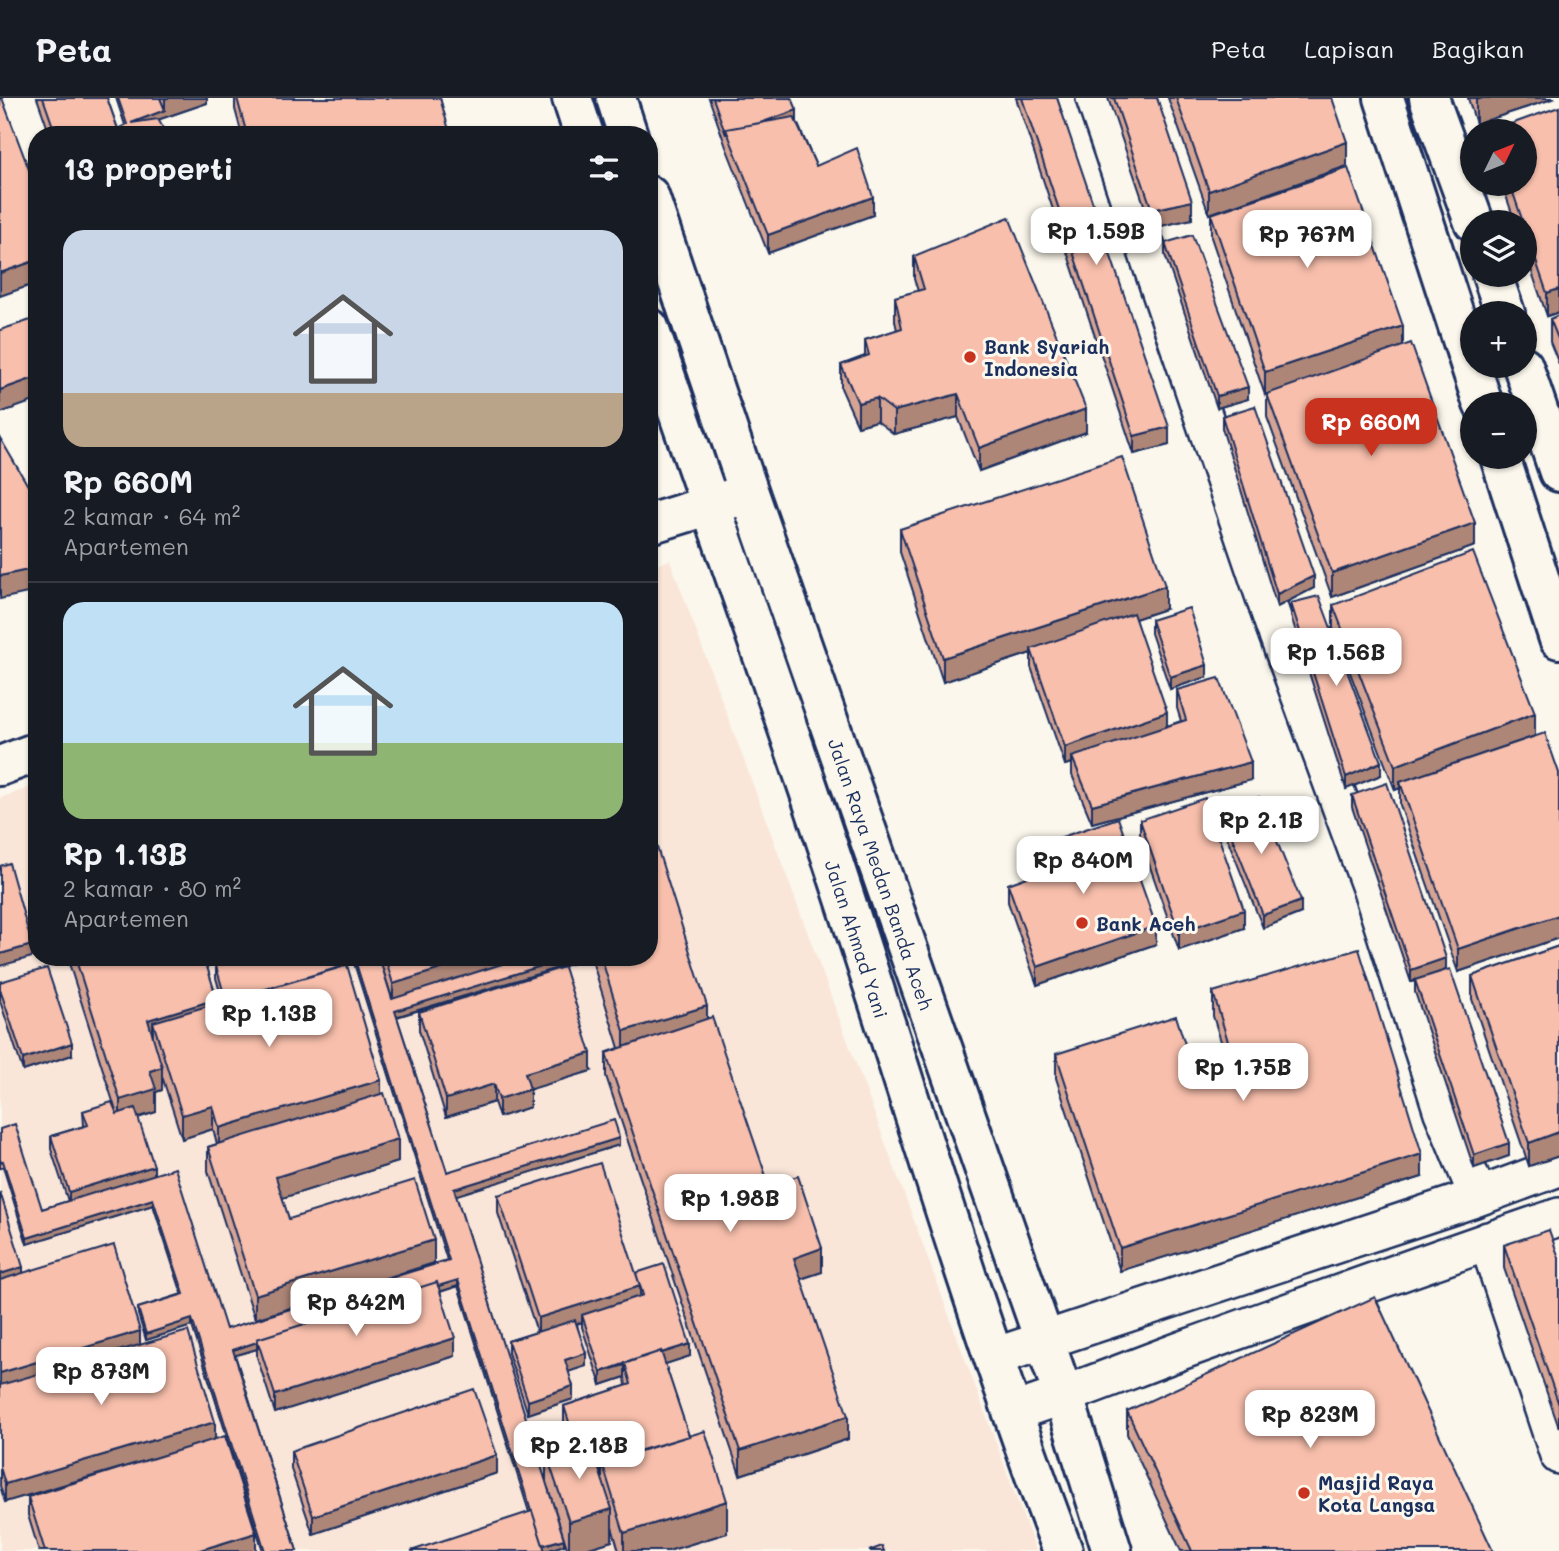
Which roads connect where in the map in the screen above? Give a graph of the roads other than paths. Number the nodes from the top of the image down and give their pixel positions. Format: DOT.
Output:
graph roads {
  1 [pos="572,98"];
  2 [pos="616,98"];
  3 [pos="1095,98"];
  4 [pos="1430,98"];
  5 [pos="1394,101"];
  6 [pos="581,126"];
  7 [pos="625,126"];
  8 [pos="1470,210"];
  9 [pos="658,224"];
  10 [pos="658,354"];
  11 [pos="1527,378"];
  12 [pos="1479,392"];
  13 [pos="1504,469"];
  14 [pos="1559,472"];
  15 [pos="749,493"];
  16 [pos="709,504"];
  17 [pos="658,521"];
  18 [pos="1559,639"];
  19 [pos="28,755"];
  20 [pos="0,766"];
  21 [pos="1559,1167"];
  22 [pos="1478,1196"];
  23 [pos="1559,1217"];
  24 [pos="1488,1241"];
  25 [pos="1044,1341"];
  26 [pos="994,1357"];
  27 [pos="1064,1396"];
  28 [pos="1013,1412"];
  29 [pos="1559,1455"];
  30 [pos="1063,1551"];
  31 [pos="1112,1551"];
  1 -- 6 [label="main road"];
  2 -- 7 [label="main road"];
  3 -- 22 [label="street"];
  4 -- 8 [label="main road"];
  5 -- 12 [label="main road"];
  9 -- 15 [label="main road, Jalan Raya Medan Banda Aceh"];
  10 -- 16 [label="main road, Jalan Ahmad Yani"];
  11 -- 14 [label="main road"];
  13 -- 18 [label="main road"];
  15 -- 16 [label="main road"];
  15 -- 25 [label="main road, Jalan Raya Medan Banda Aceh"];
  16 -- 17 [label="main road"];
  16 -- 26 [label="main road, Jalan Ahmad Yani"];
  19 -- 20 [label="main road"];
  21 -- 22 [label="street"];
  22 -- 25 [label="street"];
  23 -- 24 [label="street"];
  24 -- 27 [label="street"];
  24 -- 29 [label="street"];
  25 -- 26 [label="street"];
  25 -- 27 [label="main road, Jalan Raya Medan Banda Aceh"];
  26 -- 28 [label="main road, Jalan Ahmad Yani"];
  27 -- 28 [label="street"];
  27 -- 31 [label="main road, Jalan Raya Medan Banda Aceh"];
  28 -- 30 [label="main road, Jalan Ahmad Yani"];
}
